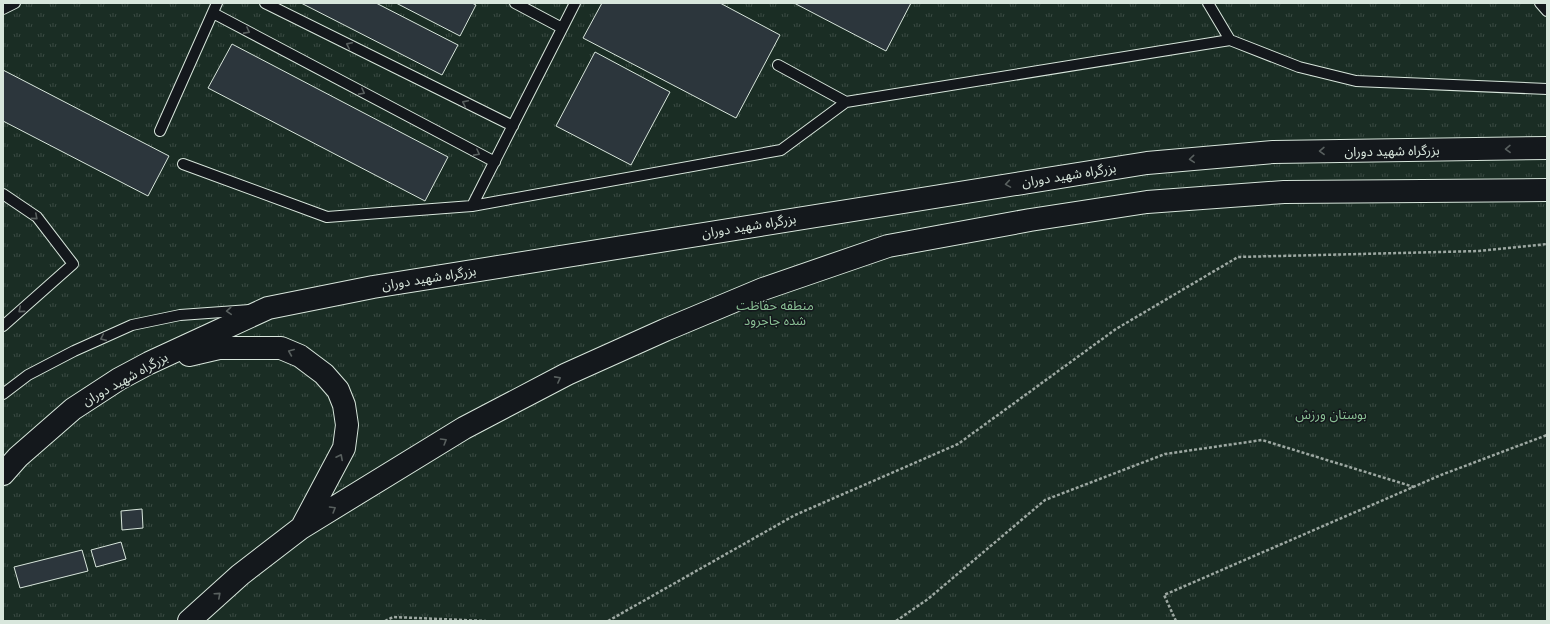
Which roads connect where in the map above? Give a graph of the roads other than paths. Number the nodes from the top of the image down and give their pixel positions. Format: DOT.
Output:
graph roads {
  1 [pos="15,3"];
  2 [pos="218,3"];
  3 [pos="265,3"];
  4 [pos="515,3"];
  5 [pos="575,3"];
  6 [pos="1208,3"];
  7 [pos="1540,3"];
  8 [pos="3,9"];
  9 [pos="1547,11"];
  10 [pos="213,13"];
  11 [pos="562,28"];
  12 [pos="1230,40"];
  13 [pos="778,64"];
  14 [pos="1547,88"];
  15 [pos="846,102"];
  16 [pos="513,126"];
  17 [pos="160,130"];
  18 [pos="1547,148"];
  19 [pos="495,162"];
  20 [pos="183,164"];
  21 [pos="1547,190"];
  22 [pos="3,194"];
  23 [pos="472,206"];
  24 [pos="268,308"];
  25 [pos="3,326"];
  26 [pos="149,363"];
  27 [pos="3,394"];
  28 [pos="3,474"];
  29 [pos="301,528"];
  30 [pos="189,621"];
  1 -- 8 [label="lane"];
  2 -- 10 [label="lane"];
  16 -- 3 [label="lane, one-way"];
  4 -- 11 [label="lane"];
  5 -- 11 [label="lane"];
  6 -- 12 [label="lane"];
  7 -- 9 [label="lane"];
  10 -- 17 [label="lane"];
  10 -- 19 [label="lane, one-way"];
  11 -- 16 [label="lane"];
  12 -- 14 [label="lane"];
  12 -- 15 [label="lane"];
  13 -- 15 [label="lane"];
  15 -- 23 [label="lane"];
  16 -- 19 [label="lane"];
  18 -- 24 [label="highway, بزرگراه شهید دوران, one-way"];
  19 -- 23 [label="lane"];
  20 -- 23 [label="lane"];
  29 -- 21 [label="highway, one-way"];
  22 -- 25 [label="lane, one-way"];
  24 -- 26 [label="highway, بزرگراه شهید دوران"];
  24 -- 27 [label="lane, one-way"];
  26 -- 28 [label="highway, بزرگراه شهید دوران"];
  29 -- 26 [label="highway, one-way"];
  30 -- 29 [label="highway, one-way"];
}
